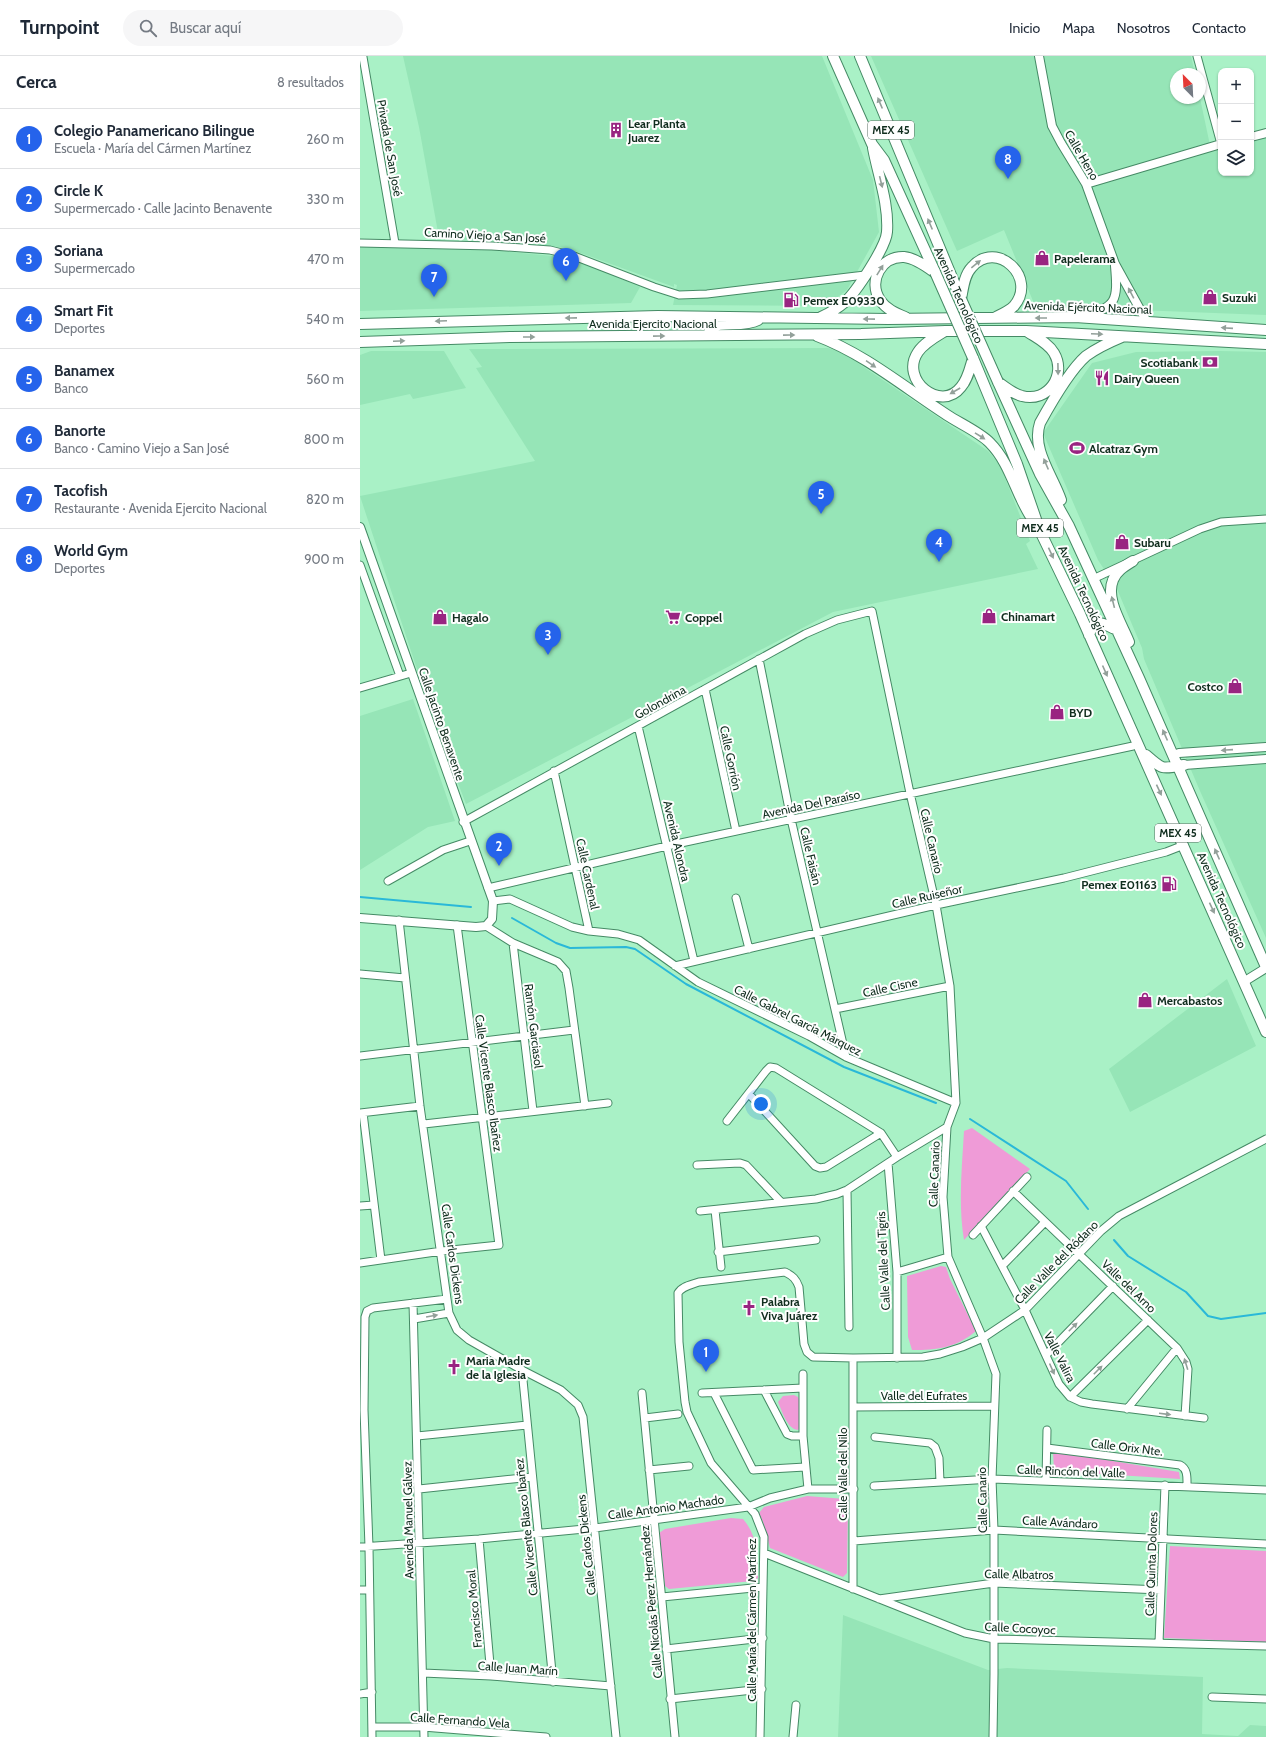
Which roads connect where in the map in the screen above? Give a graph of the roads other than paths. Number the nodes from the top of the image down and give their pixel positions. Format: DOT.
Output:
graph roads {
  1 [pos="833,56"];
  2 [pos="860,56"];
  3 [pos="1039,56"];
  4 [pos="1197,56"];
  5 [pos="363,57"];
  6 [pos="1266,132"];
  7 [pos="1254,135"];
  8 [pos="1220,140"];
  9 [pos="872,144"];
  10 [pos="1218,145"];
  11 [pos="1086,184"];
  12 [pos="360,243"];
  13 [pos="395,243"];
  14 [pos="1115,264"];
  15 [pos="935,272"];
  16 [pos="865,275"];
  17 [pos="961,299"];
  18 [pos="1075,317"];
  19 [pos="763,318"];
  20 [pos="818,318"];
  21 [pos="995,318"];
  22 [pos="908,319"];
  23 [pos="1147,322"];
  24 [pos="360,324"];
  25 [pos="1026,330"];
  26 [pos="1266,330"];
  27 [pos="946,331"];
  28 [pos="812,334"];
  29 [pos="708,335"];
  30 [pos="1126,336"];
  31 [pos="360,342"];
  32 [pos="1266,344"];
  33 [pos="973,358"];
  34 [pos="998,382"];
  35 [pos="1266,519"];
  36 [pos="1069,526"];
  37 [pos="360,527"];
  38 [pos="1040,531"];
  39 [pos="1132,561"];
  40 [pos="360,565"];
  41 [pos="1093,578"];
  42 [pos="872,612"];
  43 [pos="1115,629"];
  44 [pos="1090,635"];
  45 [pos="759,659"];
  46 [pos="411,673"];
  47 [pos="400,676"];
  48 [pos="1139,678"];
  49 [pos="360,688"];
  50 [pos="705,689"];
  51 [pos="638,726"];
  52 [pos="1139,747"];
  53 [pos="1265,747"];
  54 [pos="1173,755"];
  55 [pos="1266,760"];
  56 [pos="1181,766"];
  57 [pos="554,771"];
  58 [pos="910,793"];
  59 [pos="792,819"];
  60 [pos="463,822"];
  61 [pos="736,831"];
  62 [pos="470,841"];
  63 [pos="1184,845"];
  64 [pos="667,846"];
  65 [pos="576,868"];
  66 [pos="388,881"];
  67 [pos="488,888"];
  68 [pos="736,898"];
  69 [pos="493,901"];
  70 [pos="936,905"];
  71 [pos="360,918"];
  72 [pos="399,920"];
  73 [pos="458,925"];
  74 [pos="486,926"];
  75 [pos="589,931"];
  76 [pos="817,932"];
  77 [pos="512,943"];
  78 [pos="749,949"];
  79 [pos="694,961"];
  80 [pos="1265,963"];
  81 [pos="675,966"];
  82 [pos="360,974"];
  83 [pos="405,978"];
  84 [pos="1244,981"];
  85 [pos="950,986"];
  86 [pos="835,1009"];
  87 [pos="574,1030"];
  88 [pos="1266,1032"];
  89 [pos="524,1037"];
  90 [pos="472,1042"];
  91 [pos="414,1048"];
  92 [pos="360,1056"];
  93 [pos="846,1057"];
  94 [pos="750,1094"];
  95 [pos="608,1103"];
  96 [pos="956,1103"];
  97 [pos="420,1106"];
  98 [pos="585,1106"];
  99 [pos="533,1111"];
  100 [pos="361,1113"];
  101 [pos="483,1117"];
  102 [pos="727,1121"];
  103 [pos="424,1124"];
  104 [pos="947,1127"];
  105 [pos="881,1133"];
  106 [pos="1266,1139"];
  107 [pos="364,1151"];
  108 [pos="897,1157"];
  109 [pos="888,1163"];
  110 [pos="697,1165"];
  111 [pos="1027,1176"];
  112 [pos="847,1190"];
  113 [pos="1013,1192"];
  114 [pos="781,1202"];
  115 [pos="374,1205"];
  116 [pos="360,1206"];
  117 [pos="715,1210"];
  118 [pos="700,1211"];
  119 [pos="1045,1222"];
  120 [pos="981,1226"];
  121 [pos="973,1235"];
  122 [pos="816,1240"];
  123 [pos="442,1251"];
  124 [pos="718,1252"];
  125 [pos="1080,1254"];
  126 [pos="948,1257"];
  127 [pos="381,1260"];
  128 [pos="360,1263"];
  129 [pos="1003,1265"];
  130 [pos="721,1267"];
  131 [pos="896,1272"];
  132 [pos="1114,1286"];
  133 [pos="447,1299"];
  134 [pos="413,1303"];
  135 [pos="1025,1310"];
  136 [pos="449,1313"];
  137 [pos="414,1319"];
  138 [pos="1148,1320"];
  139 [pos="849,1327"];
  140 [pos="983,1338"];
  141 [pos="1177,1348"];
  142 [pos="1046,1354"];
  143 [pos="825,1358"];
  144 [pos="853,1358"];
  145 [pos="897,1358"];
  146 [pos="362,1363"];
  147 [pos="522,1370"];
  148 [pos="803,1374"];
  149 [pos="803,1388"];
  150 [pos="764,1390"];
  151 [pos="642,1392"];
  152 [pos="702,1393"];
  153 [pos="714,1393"];
  154 [pos="1070,1397"];
  155 [pos="994,1406"];
  156 [pos="853,1407"];
  157 [pos="1127,1409"];
  158 [pos="362,1410"];
  159 [pos="678,1414"];
  160 [pos="1185,1416"];
  161 [pos="645,1418"];
  162 [pos="1204,1418"];
  163 [pos="527,1425"];
  164 [pos="1047,1430"];
  165 [pos="417,1436"];
  166 [pos="803,1436"];
  167 [pos="875,1437"];
  168 [pos="1047,1448"];
  169 [pos="363,1454"];
  170 [pos="690,1466"];
  171 [pos="805,1467"];
  172 [pos="649,1470"];
  173 [pos="532,1477"];
  174 [pos="992,1479"];
  175 [pos="1046,1481"];
  176 [pos="940,1482"];
  177 [pos="1165,1485"];
  178 [pos="874,1486"];
  179 [pos="1187,1486"];
  180 [pos="419,1489"];
  181 [pos="808,1489"];
  182 [pos="854,1489"];
  183 [pos="1266,1490"];
  184 [pos="363,1501"];
  185 [pos="748,1506"];
  186 [pos="654,1520"];
  187 [pos="595,1528"];
  188 [pos="994,1530"];
  189 [pos="538,1533"];
  190 [pos="1163,1538"];
  191 [pos="478,1539"];
  192 [pos="854,1541"];
  193 [pos="419,1544"];
  194 [pos="1266,1544"];
  195 [pos="360,1547"];
  196 [pos="369,1547"];
  197 [pos="764,1553"];
  198 [pos="994,1583"];
  199 [pos="763,1587"];
  200 [pos="853,1589"];
  201 [pos="360,1590"];
  202 [pos="369,1590"];
  203 [pos="1161,1590"];
  204 [pos="662,1597"];
  205 [pos="878,1599"];
  206 [pos="763,1638"];
  207 [pos="994,1639"];
  208 [pos="1160,1643"];
  209 [pos="1266,1646"];
  210 [pos="666,1649"];
  211 [pos="422,1673"];
  212 [pos="491,1676"];
  213 [pos="553,1682"];
  214 [pos="612,1686"];
  215 [pos="762,1689"];
  216 [pos="372,1692"];
  217 [pos="360,1694"];
  218 [pos="1212,1697"];
  219 [pos="670,1699"];
  220 [pos="1266,1699"];
  221 [pos="796,1705"];
  222 [pos="372,1727"];
  223 [pos="423,1727"];
  224 [pos="372,1737"];
  225 [pos="424,1737"];
  226 [pos="546,1737"];
  227 [pos="616,1737"];
  228 [pos="675,1737"];
  229 [pos="760,1737"];
  230 [pos="793,1737"];
  231 [pos="992,1737"];
  1 -- 9 [label="main road, Avenida Tecnológico / MEX 45"];
  17 -- 2 [label="main road, Avenida Tecnológico / MEX 45, one-way"];
  3 -- 11 [label="street, Calle Heno"];
  4 -- 8 [label="street"];
  5 -- 13 [label="street, Privada de San José"];
  6 -- 7 [label="street"];
  9 -- 15 [label="main road, Avenida Tecnológico / MEX 45"];
  9 -- 16 [label="main road, one-way"];
  10 -- 11 [label="street"];
  11 -- 14 [label="street, Calle Heno"];
  12 -- 13 [label="street, Camino Viejo a San José"];
  13 -- 16 [label="street, Camino Viejo a San José"];
  14 -- 18 [label="street, Calle Heno"];
  23 -- 14 [label="street, Calle Heno, one-way"];
  22 -- 15 [label="main road, one-way"];
  15 -- 33 [label="main road, Avenida Tecnológico / MEX 45, bridge"];
  16 -- 20 [label="main road"];
  17 -- 21 [label="main road, one-way"];
  17 -- 34 [label="main road, Avenida Tecnológico / MEX 45, bridge"];
  18 -- 21 [label="main road, Avenida Ejército Nacional, one-way"];
  18 -- 23 [label="main road, Avenida Ejército Nacional"];
  19 -- 20 [label="main road, Avenida Ejercito Nacional"];
  19 -- 24 [label="main road, Avenida Ejercito Nacional, one-way"];
  19 -- 29 [label="main road"];
  22 -- 20 [label="main road, Avenida Ejercito Nacional, one-way"];
  21 -- 22 [label="main road, Avenida Ejército Nacional"];
  26 -- 23 [label="main road, Avenida Ejército Nacional, one-way"];
  25 -- 27 [label="main road"];
  25 -- 30 [label="main road, one-way"];
  25 -- 34 [label="main road, one-way"];
  27 -- 28 [label="main road, Avenida Ejercito Nacional"];
  33 -- 27 [label="main road, one-way"];
  29 -- 28 [label="main road, Avenida Ejercito Nacional, one-way"];
  28 -- 38 [label="main road, one-way"];
  31 -- 29 [label="main road, Avenida Ejercito Nacional, one-way"];
  30 -- 32 [label="main road"];
  36 -- 30 [label="main road, one-way"];
  33 -- 38 [label="main road, Avenida Tecnológico / MEX 45"];
  34 -- 36 [label="main road, Avenida Tecnológico / MEX 45"];
  35 -- 39 [label="street"];
  36 -- 41 [label="main road, Avenida Tecnológico / MEX 45"];
  37 -- 46 [label="street, Calle Jacinto Benavente"];
  38 -- 44 [label="main road, Avenida Tecnológico / MEX 45, one-way"];
  39 -- 41 [label="street"];
  48 -- 39 [label="main road, one-way"];
  40 -- 47 [label="street"];
  41 -- 43 [label="main road, Avenida Tecnológico / MEX 45"];
  42 -- 45 [label="street, Golondrina"];
  42 -- 58 [label="street, Calle Canario"];
  43 -- 44 [label="main road"];
  43 -- 48 [label="main road, Avenida Tecnológico / MEX 45"];
  44 -- 52 [label="main road, Avenida Tecnológico / MEX 45, one-way"];
  45 -- 50 [label="street, Golondrina"];
  45 -- 59 [label="street, Calle Faisán"];
  46 -- 47 [label="street"];
  46 -- 60 [label="street, Calle Jacinto Benavente"];
  47 -- 49 [label="street"];
  54 -- 48 [label="main road, Avenida Tecnológico / MEX 45, one-way"];
  50 -- 51 [label="street, Golondrina"];
  50 -- 61 [label="street, Calle Gorrión"];
  51 -- 57 [label="street, Golondrina"];
  51 -- 64 [label="street, Avenida Alondra"];
  52 -- 56 [label="main road"];
  52 -- 58 [label="street, Avenida Del Paraíso"];
  52 -- 63 [label="main road, Avenida Tecnológico / MEX 45, one-way"];
  53 -- 54 [label="street, one-way"];
  53 -- 55 [label="street"];
  54 -- 56 [label="main road, Avenida Tecnológico / MEX 45"];
  55 -- 56 [label="street"];
  80 -- 56 [label="main road, Avenida Tecnológico / MEX 45, one-way"];
  57 -- 60 [label="street, Golondrina"];
  57 -- 65 [label="street, Calle Cardenal"];
  58 -- 59 [label="street, Avenida Del Paraíso"];
  58 -- 70 [label="street, Calle Canario"];
  59 -- 61 [label="street, Avenida Del Paraíso"];
  59 -- 76 [label="street, Calle Faisán"];
  60 -- 62 [label="street, Calle Jacinto Benavente"];
  61 -- 64 [label="street, Avenida Del Paraíso"];
  62 -- 66 [label="street"];
  62 -- 67 [label="street, Calle Jacinto Benavente"];
  63 -- 70 [label="street, Calle Ruiseñor"];
  63 -- 84 [label="main road, Avenida Tecnológico / MEX 45, one-way"];
  64 -- 65 [label="street, Avenida Del Paraíso"];
  64 -- 79 [label="street, Avenida Alondra"];
  65 -- 67 [label="street, Avenida Del Paraíso"];
  65 -- 75 [label="street, Calle Cardenal"];
  67 -- 69 [label="street, Calle Jacinto Benavente"];
  68 -- 78 [label="street"];
  69 -- 74 [label="street, Calle Jacinto Benavente"];
  69 -- 75 [label="street"];
  70 -- 76 [label="street, Calle Ruiseñor"];
  70 -- 85 [label="street, Calle Canario"];
  71 -- 72 [label="street"];
  72 -- 73 [label="street"];
  72 -- 83 [label="street, Calle Carlos Dickens"];
  73 -- 74 [label="street"];
  73 -- 90 [label="street, Calle Vicente Blasco Ibañez"];
  74 -- 77 [label="street"];
  75 -- 81 [label="street, Calle Gabrel García Márquez"];
  76 -- 78 [label="street, Calle Ruiseñor"];
  76 -- 86 [label="street, Calle Faisán"];
  77 -- 87 [label="street"];
  77 -- 89 [label="street, Ramón Garciasol"];
  78 -- 79 [label="street, Calle Ruiseñor"];
  79 -- 81 [label="street, Calle Ruiseñor"];
  80 -- 84 [label="street"];
  81 -- 93 [label="street, Calle Gabrel García Márquez"];
  82 -- 83 [label="street"];
  83 -- 91 [label="street, Calle Carlos Dickens"];
  84 -- 88 [label="main road, Avenida Tecnológico / MEX 45"];
  85 -- 86 [label="street, Calle Cisne"];
  85 -- 96 [label="street, Calle Canario"];
  86 -- 93 [label="street, Calle Faisán"];
  87 -- 89 [label="street"];
  87 -- 98 [label="street"];
  89 -- 90 [label="street"];
  89 -- 99 [label="street, Ramón Garciasol"];
  90 -- 91 [label="street"];
  90 -- 101 [label="street, Calle Vicente Blasco Ibañez"];
  91 -- 92 [label="street"];
  91 -- 97 [label="street, Calle Carlos Dickens"];
  93 -- 96 [label="street, Calle Gabrel García Márquez"];
  94 -- 102 [label="street"];
  94 -- 105 [label="street"];
  94 -- 105 [label="street"];
  95 -- 98 [label="street"];
  96 -- 104 [label="street, Calle Canario"];
  97 -- 100 [label="street"];
  97 -- 103 [label="street, Calle Carlos Dickens"];
  98 -- 99 [label="street"];
  99 -- 101 [label="street"];
  100 -- 107 [label="street"];
  101 -- 103 [label="street"];
  101 -- 123 [label="street, Calle Vicente Blasco Ibañez"];
  103 -- 123 [label="street, Calle Carlos Dickens"];
  104 -- 108 [label="street"];
  104 -- 126 [label="street, Calle Canario"];
  105 -- 108 [label="street"];
  106 -- 125 [label="street, Calle Valle del Ródano"];
  107 -- 115 [label="street"];
  108 -- 109 [label="street"];
  109 -- 112 [label="street"];
  109 -- 131 [label="street, Calle Valle del Tigris"];
  110 -- 114 [label="street"];
  111 -- 113 [label="street"];
  112 -- 114 [label="street"];
  112 -- 139 [label="street"];
  113 -- 119 [label="street, Valle del Arno"];
  113 -- 120 [label="street"];
  114 -- 117 [label="street"];
  115 -- 116 [label="street"];
  115 -- 127 [label="street"];
  117 -- 118 [label="street"];
  117 -- 124 [label="street"];
  119 -- 125 [label="street, Valle del Arno"];
  119 -- 129 [label="street"];
  120 -- 121 [label="street"];
  120 -- 129 [label="street, Valle Valira"];
  122 -- 124 [label="street"];
  123 -- 127 [label="street"];
  123 -- 133 [label="street, Calle Carlos Dickens"];
  124 -- 130 [label="street"];
  125 -- 132 [label="street, Valle del Arno"];
  125 -- 135 [label="street, Calle Valle del Ródano"];
  126 -- 131 [label="street"];
  126 -- 140 [label="street, Calle Canario"];
  127 -- 128 [label="street"];
  129 -- 135 [label="street, Valle Valira"];
  131 -- 145 [label="street, Calle Valle del Tigris"];
  132 -- 138 [label="street, Valle del Arno"];
  142 -- 132 [label="street, one-way"];
  133 -- 134 [label="street"];
  133 -- 136 [label="street, Calle Carlos Dickens"];
  134 -- 137 [label="street, Avenida Manuel Gálvez"];
  134 -- 146 [label="street"];
  135 -- 140 [label="street, Calle Valle del Ródano"];
  135 -- 142 [label="street, Valle Valira"];
  137 -- 136 [label="street, one-way"];
  136 -- 147 [label="street, Calle Carlos Dickens"];
  137 -- 165 [label="street, Avenida Manuel Gálvez"];
  138 -- 141 [label="street, Valle del Arno"];
  154 -- 138 [label="street, one-way"];
  140 -- 145 [label="street, Calle Valle del Ródano"];
  140 -- 155 [label="street, Calle Canario"];
  141 -- 157 [label="street"];
  160 -- 141 [label="street, Valle del Arno, one-way"];
  142 -- 154 [label="street, Valle Valira, one-way"];
  143 -- 144 [label="street, Calle Valle del Ródano"];
  143 -- 185 [label="street, Calle María del Cármen Martínez"];
  144 -- 145 [label="street, Calle Valle del Ródano"];
  144 -- 156 [label="street, Calle Valle del Nilo"];
  146 -- 158 [label="street"];
  147 -- 163 [label="street, Calle Vicente Blasco Ibañez"];
  147 -- 187 [label="street, Calle Carlos Dickens"];
  148 -- 149 [label="street"];
  149 -- 150 [label="street"];
  149 -- 166 [label="street"];
  150 -- 153 [label="street"];
  150 -- 166 [label="street"];
  151 -- 161 [label="street, Calle Nicolás Pérez Hernández"];
  152 -- 153 [label="street"];
  153 -- 171 [label="street"];
  154 -- 157 [label="street, Valle Valira"];
  155 -- 156 [label="street, Valle del Eufrates"];
  155 -- 174 [label="street, Calle Canario"];
  156 -- 182 [label="street, Calle Valle del Nilo"];
  157 -- 160 [label="street, Valle Valira, one-way"];
  158 -- 169 [label="street"];
  159 -- 161 [label="street"];
  160 -- 162 [label="street, Valle Valira"];
  161 -- 172 [label="street, Calle Nicolás Pérez Hernández"];
  163 -- 165 [label="street"];
  163 -- 173 [label="street, Calle Vicente Blasco Ibañez"];
  164 -- 168 [label="street"];
  165 -- 180 [label="street, Avenida Manuel Gálvez"];
  166 -- 171 [label="street"];
  167 -- 176 [label="street"];
  168 -- 175 [label="street"];
  168 -- 179 [label="street, Calle Orix Nte."];
  169 -- 184 [label="street"];
  170 -- 172 [label="street"];
  171 -- 181 [label="street"];
  172 -- 186 [label="street, Calle Nicolás Pérez Hernández"];
  173 -- 180 [label="street"];
  173 -- 189 [label="street, Calle Vicente Blasco Ibañez"];
  174 -- 175 [label="street, Calle Rincón del Valle"];
  174 -- 176 [label="street, Calle Rincón del Valle"];
  174 -- 188 [label="street, Calle Canario"];
  175 -- 177 [label="street, Calle Rincón del Valle"];
  176 -- 178 [label="street, Calle Rincón del Valle"];
  177 -- 179 [label="street, Calle Rincón del Valle"];
  177 -- 190 [label="street, Calle Quinta Dolores"];
  179 -- 183 [label="street, Calle Rincón del Valle"];
  180 -- 193 [label="street, Avenida Manuel Gálvez"];
  181 -- 182 [label="street, Calle Antonio Machado"];
  181 -- 185 [label="street, Calle Antonio Machado"];
  182 -- 192 [label="street, Calle Valle del Nilo"];
  184 -- 196 [label="street"];
  185 -- 186 [label="street, Calle Antonio Machado"];
  185 -- 197 [label="street, Calle María del Cármen Martínez"];
  186 -- 187 [label="street, Calle Antonio Machado"];
  186 -- 204 [label="street, Calle Nicolás Pérez Hernández"];
  187 -- 189 [label="street, Calle Antonio Machado"];
  187 -- 214 [label="street, Calle Carlos Dickens"];
  188 -- 190 [label="street, Calle Avándaro"];
  188 -- 192 [label="street, Calle Avándaro"];
  188 -- 198 [label="street, Calle Canario"];
  189 -- 191 [label="street, Calle Antonio Machado"];
  189 -- 213 [label="street, Calle Vicente Blasco Ibañez"];
  190 -- 194 [label="street, Calle Avándaro"];
  190 -- 203 [label="street, Calle Quinta Dolores"];
  191 -- 193 [label="street, Calle Antonio Machado"];
  191 -- 212 [label="street, Francisco Moral"];
  192 -- 200 [label="street, Calle Valle del Nilo"];
  193 -- 196 [label="street, Calle Antonio Machado"];
  193 -- 211 [label="street, Avenida Manuel Gálvez"];
  195 -- 196 [label="street, Calle Antonio Machado"];
  196 -- 202 [label="street"];
  197 -- 199 [label="street, Calle María del Cármen Martínez"];
  197 -- 200 [label="street, Calle Cocoyoc"];
  198 -- 203 [label="street, Calle Albatros"];
  198 -- 205 [label="street, Calle Albatros"];
  198 -- 207 [label="street, Calle Canario"];
  199 -- 204 [label="street"];
  199 -- 206 [label="street, Calle María del Cármen Martínez"];
  200 -- 205 [label="street, Calle Cocoyoc"];
  201 -- 202 [label="street"];
  202 -- 216 [label="street"];
  203 -- 208 [label="street, Calle Quinta Dolores"];
  204 -- 210 [label="street, Calle Nicolás Pérez Hernández"];
  205 -- 207 [label="street, Calle Cocoyoc"];
  206 -- 210 [label="street"];
  206 -- 215 [label="street, Calle María del Cármen Martínez"];
  207 -- 208 [label="street, Calle Cocoyoc"];
  207 -- 231 [label="street, Calle Canario"];
  208 -- 209 [label="street, Calle Cocoyoc"];
  210 -- 219 [label="street, Calle Nicolás Pérez Hernández"];
  211 -- 212 [label="street, Calle Juan Marín"];
  211 -- 223 [label="street, Avenida Manuel Gálvez"];
  212 -- 213 [label="street, Calle Juan Marín"];
  213 -- 214 [label="street, Calle Juan Marín"];
  214 -- 227 [label="street, Calle Carlos Dickens"];
  215 -- 219 [label="street"];
  215 -- 229 [label="street, Calle María del Cármen Martínez"];
  216 -- 217 [label="street"];
  216 -- 222 [label="street"];
  218 -- 220 [label="street"];
  219 -- 228 [label="street, Calle Nicolás Pérez Hernández"];
  221 -- 230 [label="street"];
  222 -- 223 [label="street, Calle Fernando Vela"];
  222 -- 224 [label="street"];
  223 -- 225 [label="street, Avenida Manuel Gálvez"];
  223 -- 226 [label="street, Calle Fernando Vela"];
}
